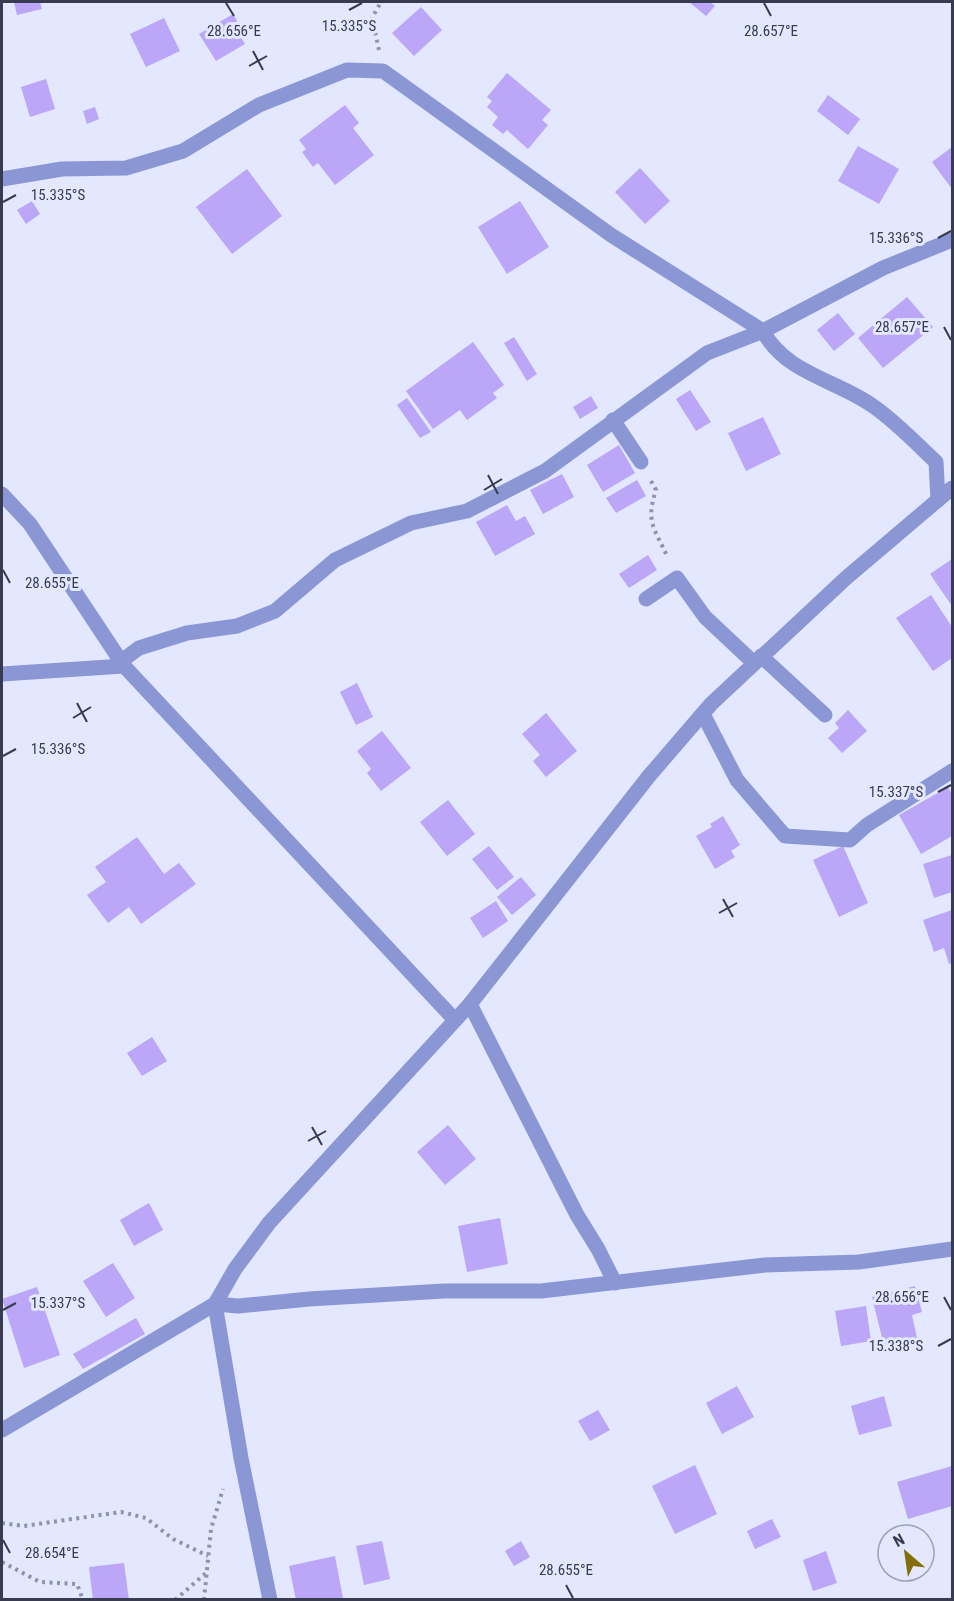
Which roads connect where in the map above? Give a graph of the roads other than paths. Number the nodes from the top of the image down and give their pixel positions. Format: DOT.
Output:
graph roads {
  1 [pos="2,179"];
  2 [pos="952,240"];
  3 [pos="763,331"];
  4 [pos="613,420"];
  5 [pos="641,462"];
  6 [pos="952,488"];
  7 [pos="2,494"];
  8 [pos="938,500"];
  9 [pos="646,599"];
  10 [pos="758,660"];
  11 [pos="122,664"];
  12 [pos="2,674"];
  13 [pos="703,714"];
  14 [pos="825,715"];
  15 [pos="952,771"];
  16 [pos="470,1004"];
  17 [pos="455,1020"];
  18 [pos="952,1239"];
  19 [pos="952,1249"];
  20 [pos="905,1256"];
  21 [pos="615,1283"];
  22 [pos="215,1304"];
  23 [pos="2,1430"];
  24 [pos="270,1599"];
  1 -- 3 [label="street"];
  2 -- 3 [label="street"];
  3 -- 4 [label="street"];
  3 -- 8 [label="street"];
  4 -- 5 [label="street"];
  4 -- 11 [label="street"];
  6 -- 8 [label="street"];
  7 -- 11 [label="street"];
  8 -- 10 [label="street"];
  9 -- 10 [label="street"];
  10 -- 13 [label="street"];
  10 -- 14 [label="street"];
  11 -- 12 [label="street"];
  11 -- 17 [label="street"];
  13 -- 15 [label="street"];
  13 -- 16 [label="street"];
  16 -- 17 [label="street"];
  16 -- 21 [label="street"];
  17 -- 22 [label="street"];
  18 -- 20 [label="street"];
  19 -- 20 [label="street"];
  20 -- 21 [label="street"];
  21 -- 22 [label="street"];
  22 -- 23 [label="street"];
  22 -- 24 [label="street"];
}
